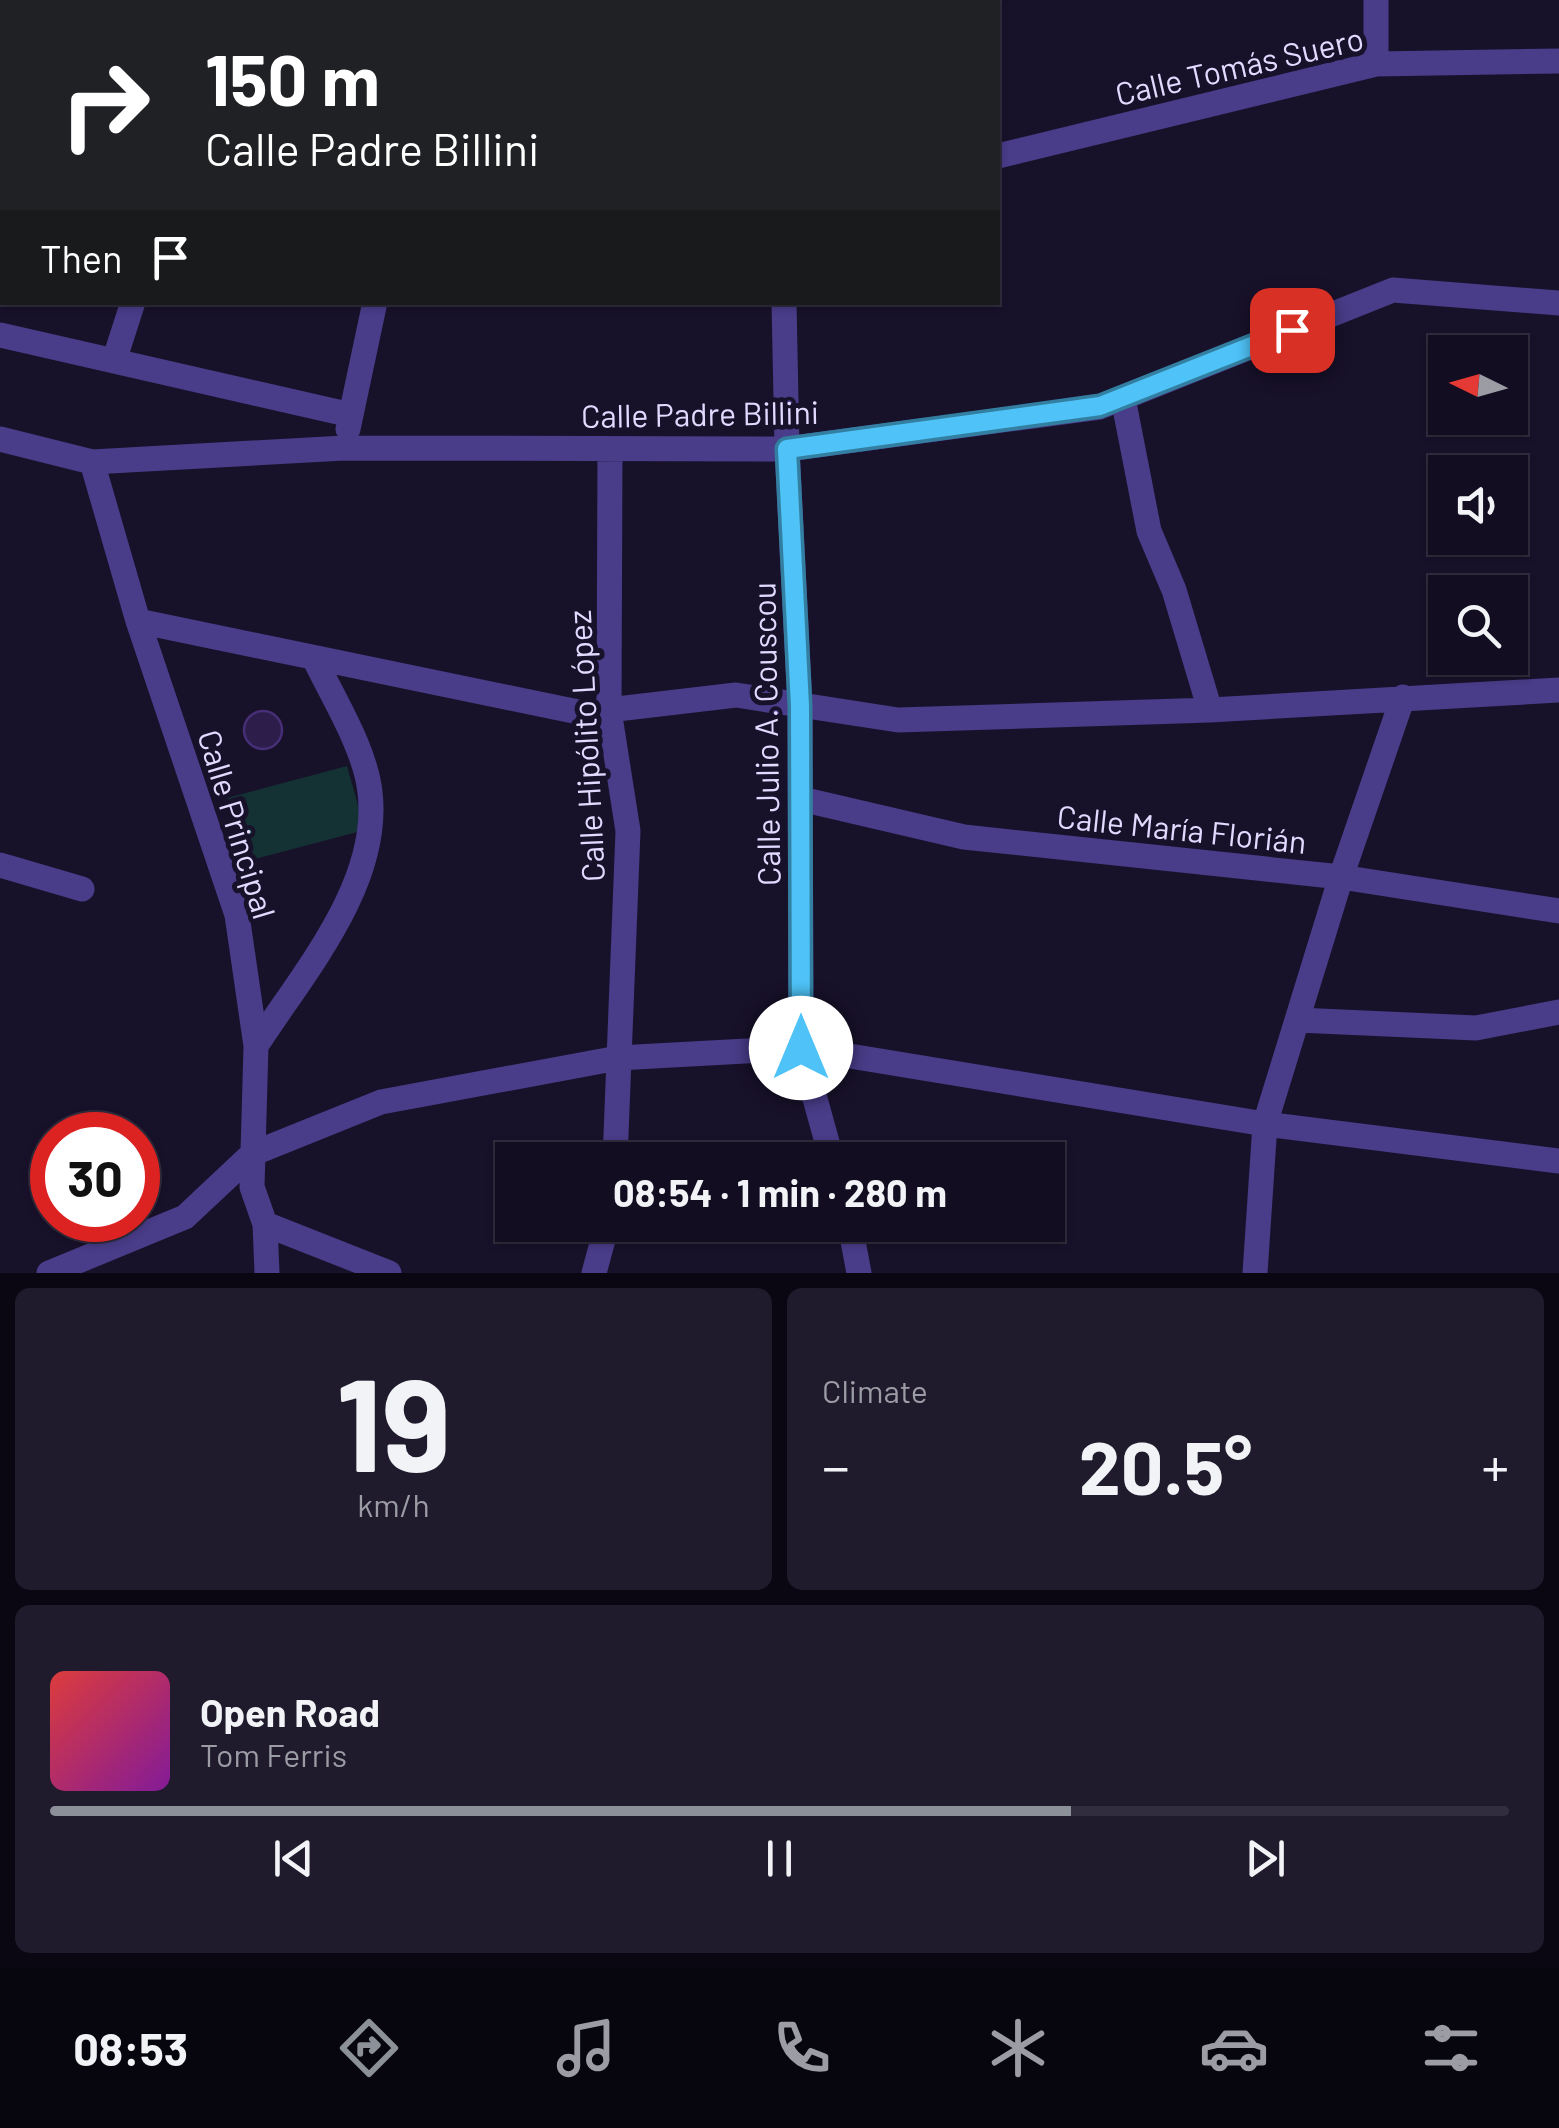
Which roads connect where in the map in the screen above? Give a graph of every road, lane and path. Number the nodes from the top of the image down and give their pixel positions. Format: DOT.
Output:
graph roads {
  1 [pos="1376,0"];
  2 [pos="1559,61"];
  3 [pos="1376,64"];
  4 [pos="1000,156"];
  5 [pos="1559,303"];
  6 [pos="132,305"];
  7 [pos="374,305"];
  8 [pos="784,305"];
  9 [pos="0,335"];
  10 [pos="114,361"];
  11 [pos="1123,398"];
  12 [pos="351,415"];
  13 [pos="0,439"];
  14 [pos="344,448"];
  15 [pos="610,449"];
  16 [pos="787,449"];
  17 [pos="92,462"];
  18 [pos="138,621"];
  19 [pos="314,658"];
  20 [pos="1559,690"];
  21 [pos="1403,698"];
  22 [pos="800,706"];
  23 [pos="609,710"];
  24 [pos="1210,710"];
  25 [pos="801,799"];
  26 [pos="0,865"];
  27 [pos="1341,878"];
  28 [pos="82,889"];
  29 [pos="1559,911"];
  30 [pos="1559,1012"];
  31 [pos="1297,1020"];
  32 [pos="256,1046"];
  33 [pos="801,1048"];
  34 [pos="618,1058"];
  35 [pos="1266,1124"];
  36 [pos="616,1142"];
  37 [pos="827,1142"];
  38 [pos="252,1154"];
  39 [pos="1559,1161"];
  40 [pos="266,1224"];
  41 [pos="602,1242"];
  42 [pos="853,1242"];
  43 [pos="49,1273"];
  44 [pos="268,1273"];
  45 [pos="389,1273"];
  46 [pos="594,1273"];
  47 [pos="859,1273"];
  48 [pos="1255,1273"];
  1 -- 3 [label="street"];
  2 -- 3 [label="street, Calle Tomás Suero"];
  3 -- 4 [label="street, Calle Tomás Suero"];
  5 -- 11 [label="street, Calle Padre Billini"];
  6 -- 10 [label="street"];
  7 -- 12 [label="street"];
  8 -- 16 [label="street, Calle Julio A. Couscou"];
  9 -- 10 [label="street"];
  10 -- 12 [label="street"];
  11 -- 16 [label="street, Calle Padre Billini"];
  11 -- 24 [label="street"];
  12 -- 14 [label="street"];
  13 -- 17 [label="street, Calle Padre Billini"];
  14 -- 15 [label="street, Calle Padre Billini"];
  14 -- 17 [label="street, Calle Padre Billini"];
  15 -- 16 [label="street, Calle Padre Billini"];
  15 -- 23 [label="street, Calle Hipólito López"];
  16 -- 22 [label="street, Calle Julio A. Couscou"];
  17 -- 18 [label="street, Calle Principal"];
  18 -- 19 [label="street"];
  18 -- 32 [label="street, Calle Principal"];
  19 -- 23 [label="street"];
  19 -- 32 [label="street"];
  20 -- 21 [label="street"];
  21 -- 24 [label="street"];
  21 -- 27 [label="street"];
  22 -- 23 [label="street"];
  22 -- 24 [label="street"];
  22 -- 25 [label="street, Calle Julio A. Couscou"];
  23 -- 34 [label="street, Calle Hipólito López"];
  25 -- 27 [label="street, Calle María Florián"];
  25 -- 33 [label="street, Calle Julio A. Couscou"];
  26 -- 28 [label="street"];
  27 -- 29 [label="street, Calle María Florián"];
  27 -- 31 [label="street"];
  30 -- 31 [label="street"];
  31 -- 35 [label="street"];
  32 -- 38 [label="street, Calle Principal"];
  33 -- 34 [label="street"];
  33 -- 35 [label="street"];
  33 -- 37 [label="street, Calle Julio A. Couscou"];
  34 -- 36 [label="street, Calle Hipólito López"];
  34 -- 38 [label="street"];
  35 -- 39 [label="street"];
  35 -- 48 [label="street"];
  38 -- 40 [label="street, Calle Principal"];
  38 -- 43 [label="street"];
  40 -- 44 [label="street, Calle Principal"];
  40 -- 45 [label="street"];
  41 -- 46 [label="street"];
  42 -- 47 [label="street"];
}
